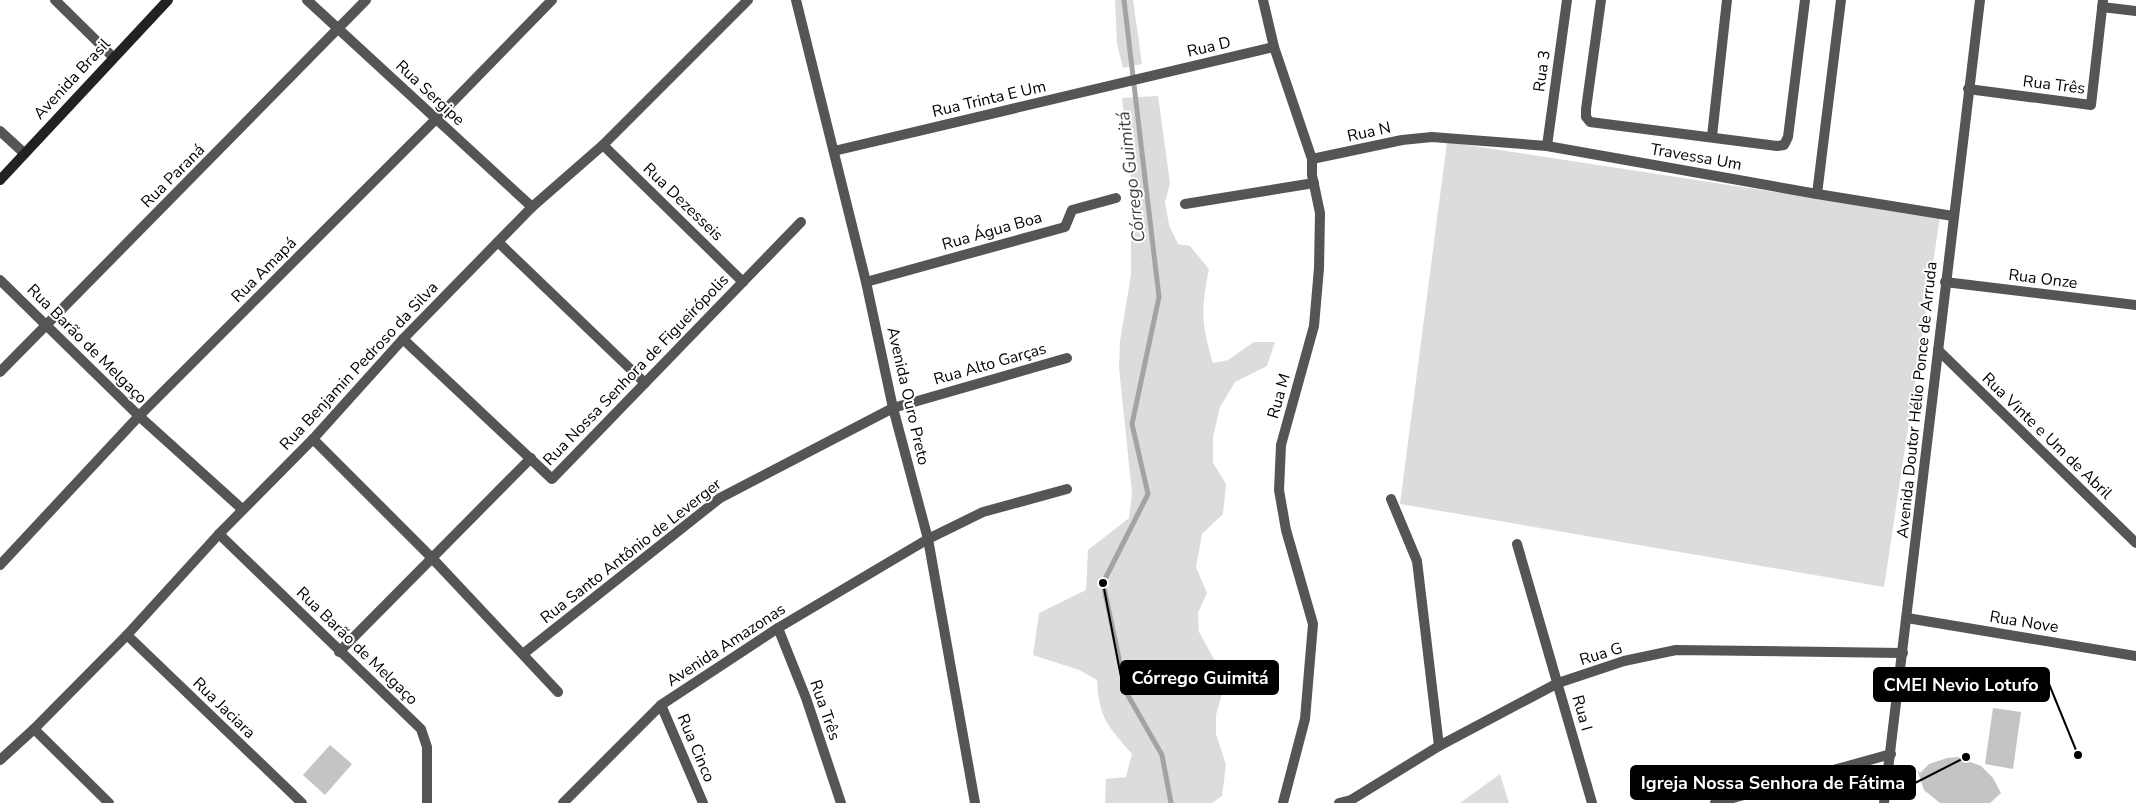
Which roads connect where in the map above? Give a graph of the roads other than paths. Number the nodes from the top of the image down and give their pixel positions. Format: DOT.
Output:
graph roads {
  1 [pos="55,0"];
  2 [pos="168,0"];
  3 [pos="308,0"];
  4 [pos="366,0"];
  5 [pos="552,0"];
  6 [pos="748,0"];
  7 [pos="796,0"];
  8 [pos="800,0"];
  9 [pos="1263,0"];
  10 [pos="1567,0"];
  11 [pos="1601,0"];
  12 [pos="1727,0"];
  13 [pos="1805,0"];
  14 [pos="1841,0"];
  15 [pos="1980,0"];
  16 [pos="2102,4"];
  17 [pos="2136,11"];
  18 [pos="339,29"];
  19 [pos="1274,47"];
  20 [pos="113,57"];
  21 [pos="1150,76"];
  22 [pos="1968,89"];
  23 [pos="436,119"];
  24 [pos="0,131"];
  25 [pos="1712,136"];
  26 [pos="1432,138"];
  27 [pos="603,145"];
  28 [pos="1547,146"];
  29 [pos="834,151"];
  30 [pos="24,153"];
  31 [pos="1312,159"];
  32 [pos="0,180"];
  33 [pos="1314,183"];
  34 [pos="1817,194"];
  35 [pos="1116,198"];
  36 [pos="1185,204"];
  37 [pos="532,207"];
  38 [pos="1953,216"];
  39 [pos="801,222"];
  40 [pos="498,242"];
  41 [pos="0,280"];
  42 [pos="743,282"];
  43 [pos="866,282"];
  44 [pos="1946,282"];
  45 [pos="2136,305"];
  46 [pos="47,324"];
  47 [pos="403,339"];
  48 [pos="1938,350"];
  49 [pos="1067,358"];
  50 [pos="0,372"];
  51 [pos="645,383"];
  52 [pos="893,408"];
  53 [pos="139,416"];
  54 [pos="312,439"];
  55 [pos="531,458"];
  56 [pos="1067,488"];
  57 [pos="1391,499"];
  58 [pos="242,509"];
  59 [pos="219,534"];
  60 [pos="928,539"];
  61 [pos="2136,543"];
  62 [pos="1517,544"];
  63 [pos="432,558"];
  64 [pos="0,564"];
  65 [pos="1908,618"];
  66 [pos="778,628"];
  67 [pos="126,635"];
  68 [pos="340,652"];
  69 [pos="1903,653"];
  70 [pos="523,654"];
  71 [pos="2136,656"];
  72 [pos="1558,683"];
  73 [pos="558,692"];
  74 [pos="661,705"];
  75 [pos="34,729"];
  76 [pos="1438,746"];
  77 [pos="1891,754"];
  78 [pos="0,760"];
  79 [pos="1752,799"];
  80 [pos="109,803"];
  81 [pos="302,803"];
  82 [pos="427,803"];
  83 [pos="563,803"];
  84 [pos="703,803"];
  85 [pos="841,803"];
  86 [pos="975,803"];
  87 [pos="1283,803"];
  88 [pos="1339,803"];
  89 [pos="1592,803"];
  90 [pos="1715,803"];
  91 [pos="1884,803"];
  1 -- 20 [label="street"];
  2 -- 20 [label="main road, Avenida Brasil"];
  3 -- 18 [label="street, Rua Sergipe"];
  4 -- 18 [label="street, Rua Paraná"];
  5 -- 23 [label="street, Rua Amapá"];
  6 -- 27 [label="street, Rua Benjamin Pedroso da Silva"];
  7 -- 8 [label="street"];
  7 -- 29 [label="street, Avenida Ouro Preto"];
  9 -- 19 [label="street, Rua M"];
  10 -- 28 [label="street, Rua 3"];
  11 -- 25 [label="street"];
  12 -- 25 [label="street"];
  13 -- 25 [label="street"];
  14 -- 34 [label="street"];
  15 -- 22 [label="street, Avenida Doutor Hélio Ponce de Arruda"];
  16 -- 17 [label="street"];
  16 -- 22 [label="street, Rua Três"];
  18 -- 23 [label="street, Rua Sergipe"];
  18 -- 46 [label="street, Rua Paraná"];
  19 -- 21 [label="street, Rua D"];
  19 -- 31 [label="street, Rua M"];
  20 -- 30 [label="main road, Avenida Brasil"];
  21 -- 29 [label="street, Rua Trinta E Um"];
  22 -- 38 [label="street, Avenida Doutor Hélio Ponce de Arruda"];
  23 -- 37 [label="street, Rua Sergipe"];
  23 -- 53 [label="street, Rua Amapá"];
  24 -- 30 [label="street"];
  26 -- 28 [label="street, Travessa Um"];
  26 -- 31 [label="street, Rua N"];
  27 -- 37 [label="street, Rua Benjamin Pedroso da Silva"];
  27 -- 42 [label="street, Rua Dezesseis"];
  28 -- 34 [label="street, Travessa Um"];
  29 -- 43 [label="street, Avenida Ouro Preto"];
  30 -- 32 [label="main road, Avenida Brasil"];
  31 -- 33 [label="street, Rua M"];
  33 -- 36 [label="street"];
  33 -- 87 [label="street, Rua M"];
  34 -- 38 [label="street, Travessa Um"];
  35 -- 43 [label="street, Rua Água Boa"];
  37 -- 40 [label="street, Rua Benjamin Pedroso da Silva"];
  38 -- 44 [label="street, Avenida Doutor Hélio Ponce de Arruda"];
  39 -- 42 [label="street, Rua Nossa Senhora de Figueirópolis"];
  40 -- 47 [label="street, Rua Benjamin Pedroso da Silva"];
  40 -- 51 [label="street"];
  41 -- 46 [label="street, Rua Barão de Melgaço"];
  42 -- 51 [label="street, Rua Nossa Senhora de Figueirópolis"];
  43 -- 52 [label="street, Avenida Ouro Preto"];
  44 -- 45 [label="street, Rua Onze"];
  44 -- 48 [label="street, Avenida Doutor Hélio Ponce de Arruda"];
  46 -- 50 [label="street, Rua Paraná"];
  46 -- 53 [label="street, Rua Barão de Melgaço"];
  47 -- 54 [label="street, Rua Benjamin Pedroso da Silva"];
  47 -- 55 [label="street, Rua Nossa Senhora de Figueirópolis"];
  48 -- 61 [label="street, Rua Vinte e Um de Abril"];
  48 -- 65 [label="street, Avenida Doutor Hélio Ponce de Arruda"];
  49 -- 52 [label="street, Rua Alto Garças"];
  51 -- 55 [label="street, Rua Nossa Senhora de Figueirópolis"];
  52 -- 60 [label="street, Avenida Ouro Preto"];
  52 -- 70 [label="street, Rua Santo Antônio de Leverger"];
  53 -- 58 [label="street, Rua Barão de Melgaço"];
  53 -- 64 [label="street, Rua Amapá"];
  54 -- 58 [label="street, Rua Benjamin Pedroso da Silva"];
  54 -- 63 [label="street"];
  55 -- 63 [label="street"];
  56 -- 60 [label="street, Avenida Amazonas"];
  57 -- 76 [label="street"];
  58 -- 59 [label="street, Rua Benjamin Pedroso da Silva"];
  59 -- 67 [label="street, Rua Benjamin Pedroso da Silva"];
  59 -- 68 [label="street, Rua Barão de Melgaço"];
  60 -- 66 [label="street, Avenida Amazonas"];
  60 -- 86 [label="street, Avenida Ouro Preto"];
  62 -- 72 [label="street, Rua I"];
  63 -- 68 [label="street"];
  63 -- 70 [label="street"];
  65 -- 69 [label="street, Avenida Doutor Hélio Ponce de Arruda"];
  65 -- 71 [label="street, Rua Nove"];
  66 -- 74 [label="street, Avenida Amazonas"];
  66 -- 85 [label="street, Rua Três"];
  67 -- 75 [label="street, Rua Benjamin Pedroso da Silva"];
  67 -- 81 [label="street, Rua Jaciara"];
  68 -- 82 [label="street, Rua Barão de Melgaço"];
  69 -- 72 [label="street, Rua G"];
  69 -- 77 [label="street, Avenida Doutor Hélio Ponce de Arruda"];
  70 -- 73 [label="street"];
  72 -- 76 [label="street, Rua G"];
  72 -- 89 [label="street, Rua I"];
  74 -- 83 [label="street, Avenida Amazonas"];
  74 -- 84 [label="street, Rua Cinco"];
  75 -- 78 [label="street, Rua Benjamin Pedroso da Silva"];
  75 -- 80 [label="street"];
  76 -- 88 [label="street, Rua G"];
  77 -- 79 [label="street"];
  77 -- 91 [label="street, Avenida Doutor Hélio Ponce de Arruda"];
  79 -- 90 [label="street"];
}
